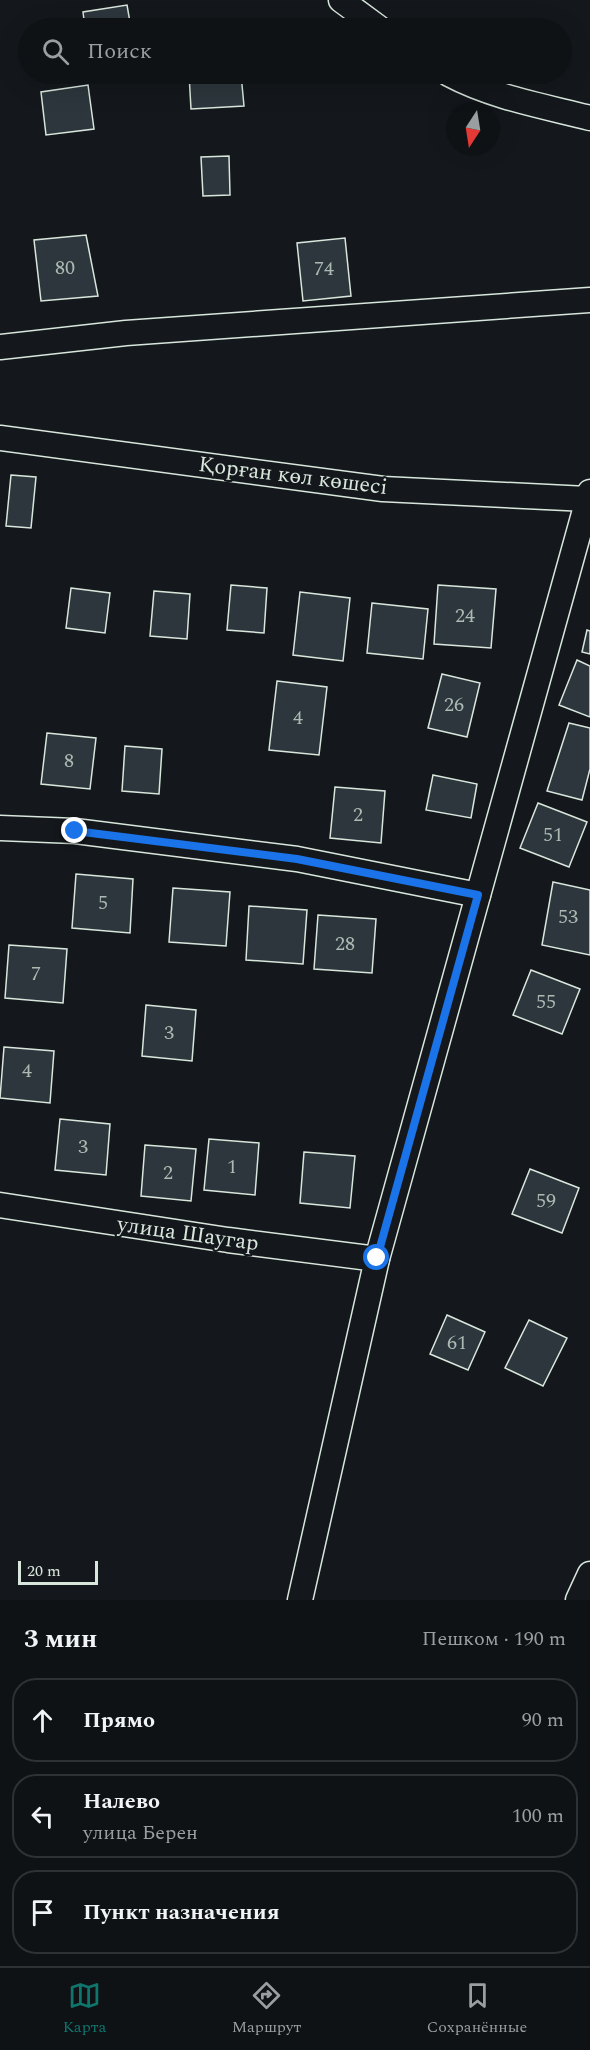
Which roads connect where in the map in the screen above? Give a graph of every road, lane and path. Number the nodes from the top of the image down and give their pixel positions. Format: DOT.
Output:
graph roads {
  1 [pos="341,0"];
  2 [pos="365,18"];
  3 [pos="475,84"];
  4 [pos="590,118"];
  5 [pos="590,300"];
  6 [pos="0,347"];
  7 [pos="0,438"];
  8 [pos="589,495"];
  9 [pos="0,828"];
  10 [pos="478,895"];
  11 [pos="0,1205"];
  12 [pos="377,1258"];
  13 [pos="590,1574"];
  14 [pos="300,1600"];
  15 [pos="578,1600"];
  1 -- 2 [label="street"];
  3 -- 4 [label="street"];
  5 -- 6 [label="street"];
  7 -- 8 [label="street, Қорған көл көшесі"];
  8 -- 10 [label="street"];
  9 -- 10 [label="street"];
  10 -- 12 [label="street"];
  11 -- 12 [label="street, улица Шаугар"];
  12 -- 14 [label="street"];
  13 -- 15 [label="street"];
}
